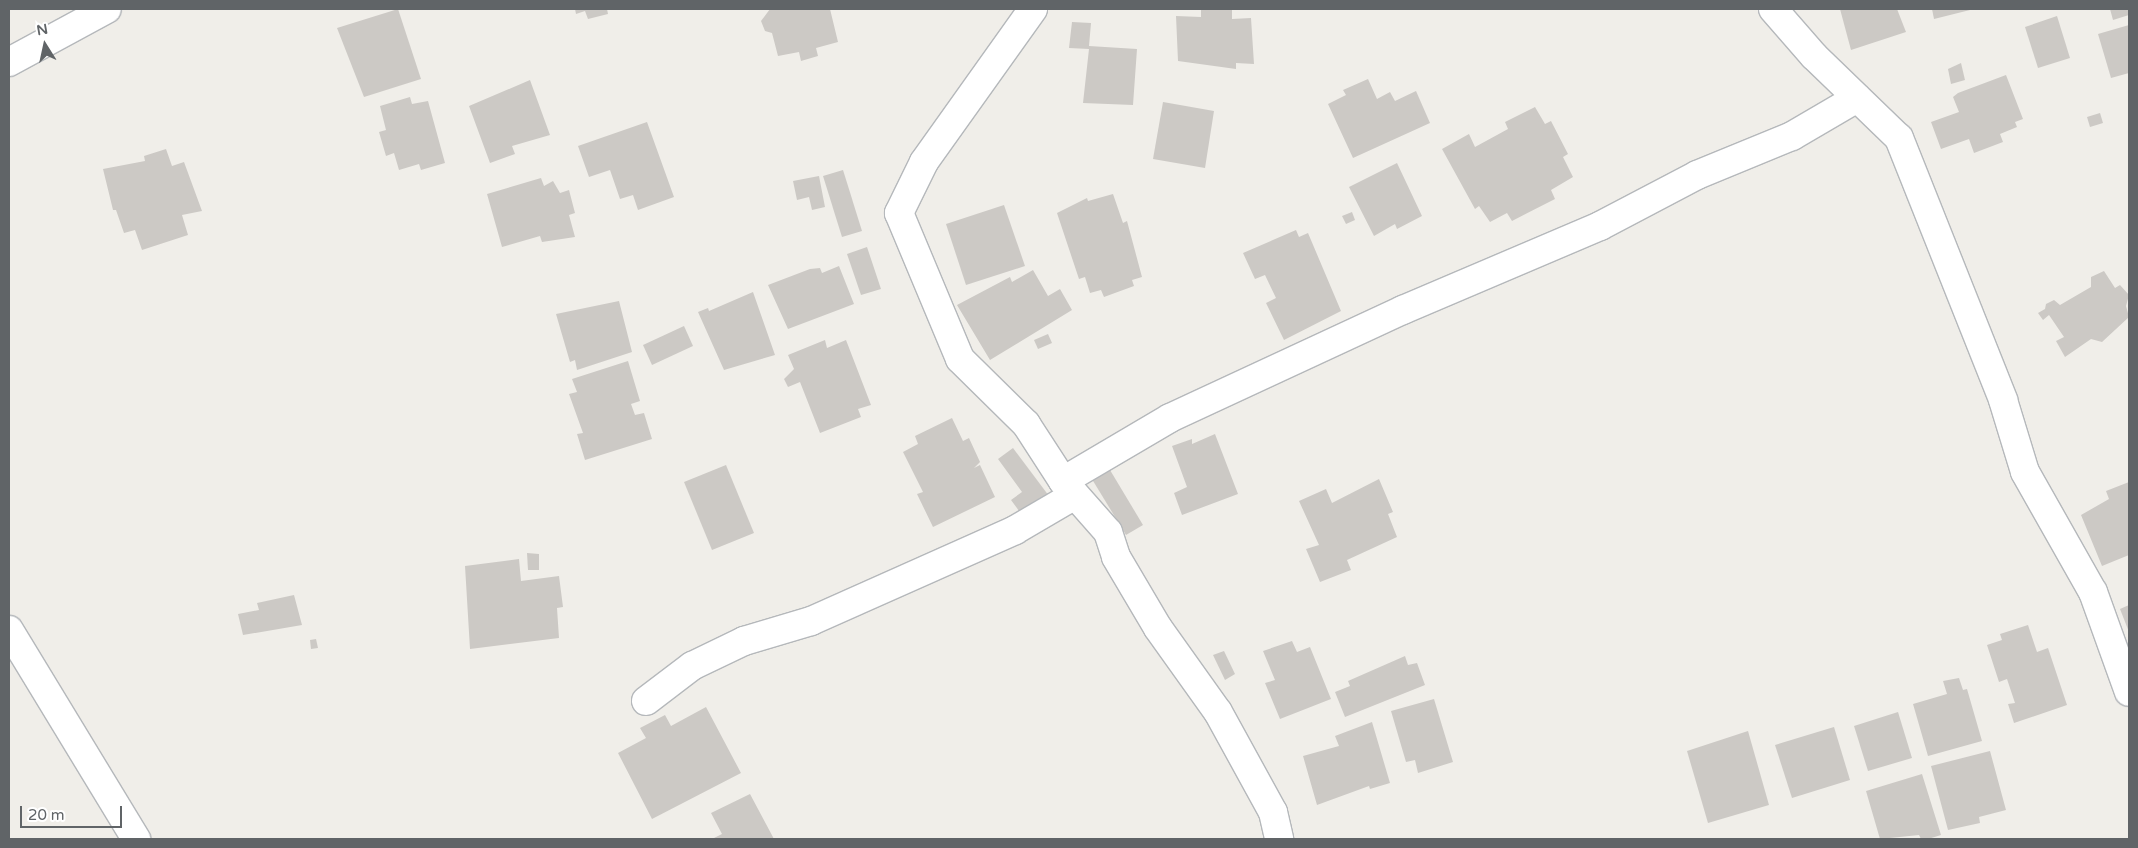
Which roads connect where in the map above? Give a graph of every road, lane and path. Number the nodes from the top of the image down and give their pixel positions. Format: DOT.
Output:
graph roads {
  1 [pos="107,9"];
  2 [pos="1033,9"];
  3 [pos="1773,9"];
  4 [pos="9,62"];
  5 [pos="1857,98"];
  6 [pos="1069,488"];
  7 [pos="9,630"];
  8 [pos="2129,692"];
  9 [pos="646,701"];
  10 [pos="136,839"];
  11 [pos="1279,839"];
  1 -- 4 [label="street"];
  2 -- 6 [label="street"];
  3 -- 5 [label="street"];
  5 -- 6 [label="street"];
  5 -- 8 [label="street"];
  6 -- 9 [label="street"];
  6 -- 11 [label="street"];
  7 -- 10 [label="street"];
}
